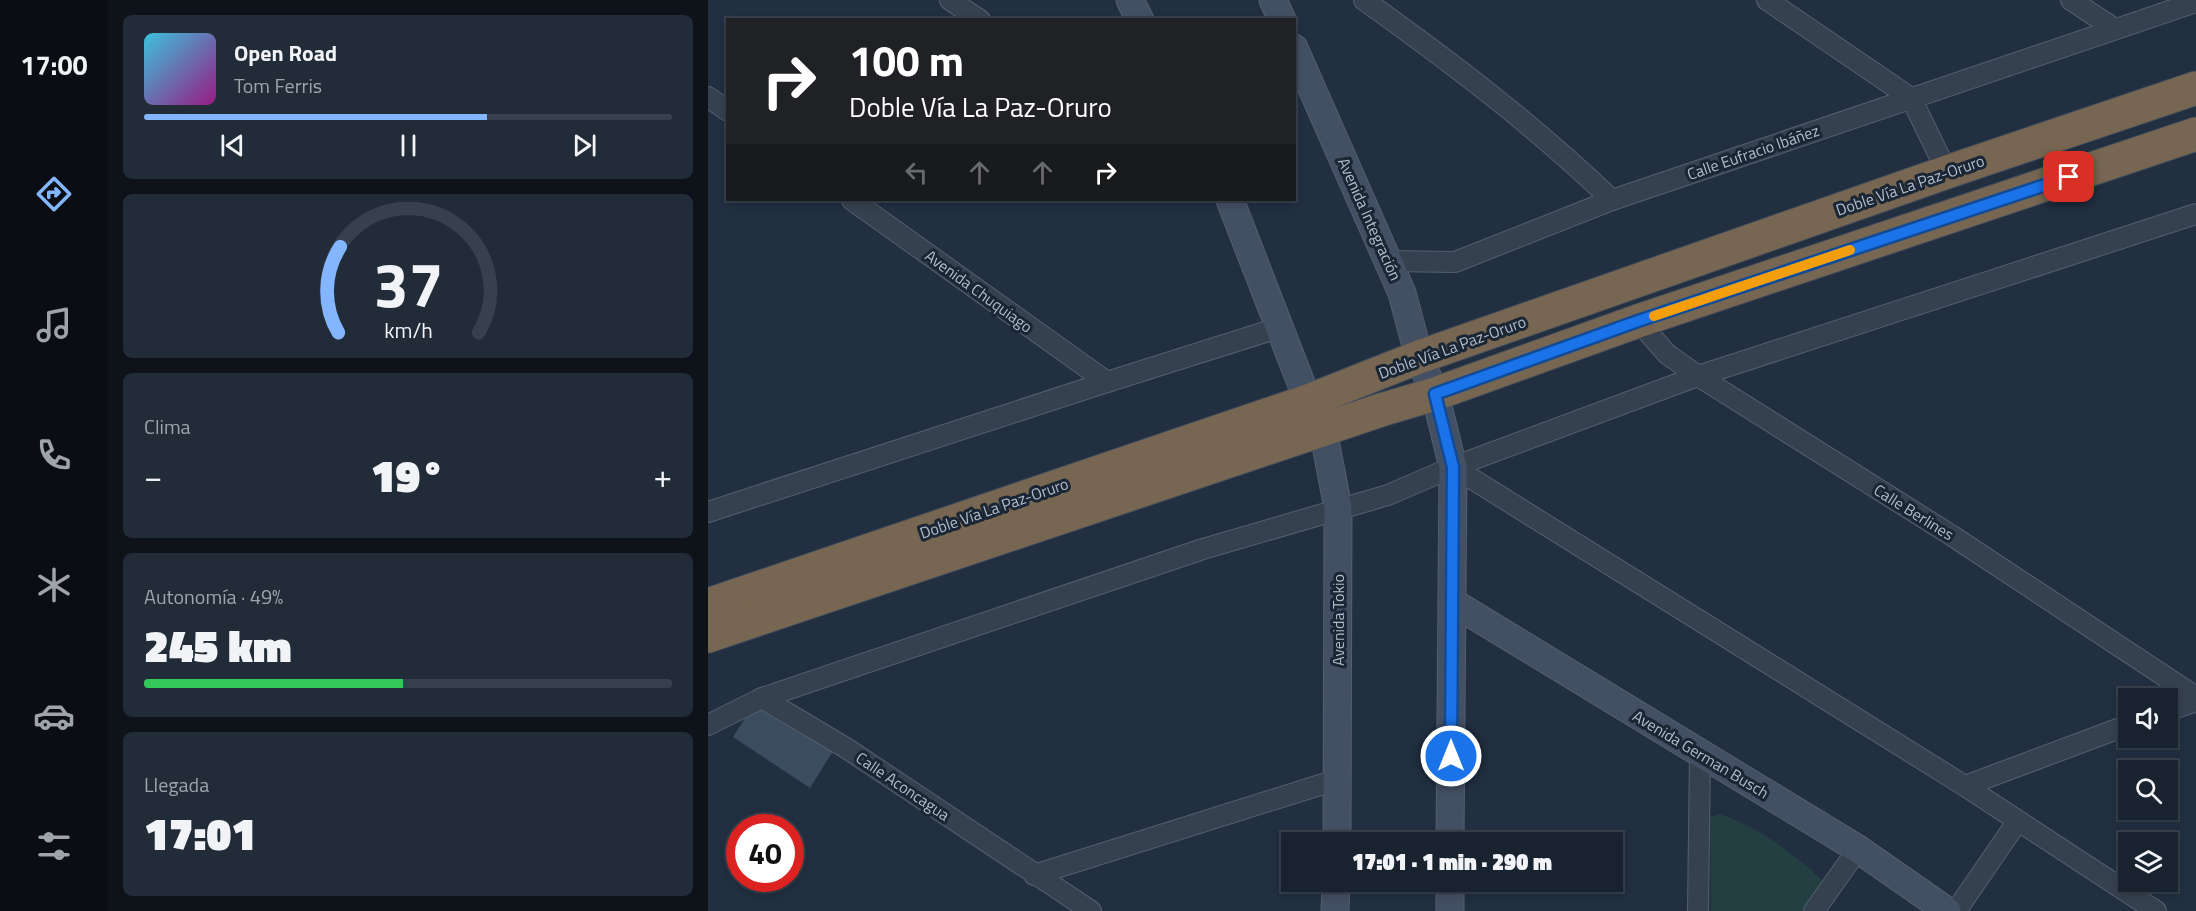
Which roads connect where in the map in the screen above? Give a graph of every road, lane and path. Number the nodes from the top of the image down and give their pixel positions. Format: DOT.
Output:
graph roads {
  1 [pos="950,0"];
  2 [pos="1130,0"];
  3 [pos="1274,0"];
  4 [pos="1364,0"];
  5 [pos="1767,0"];
  6 [pos="2071,0"];
  7 [pos="2196,2"];
  8 [pos="977,18"];
  9 [pos="1139,18"];
  10 [pos="1281,18"];
  11 [pos="2115,29"];
  12 [pos="1296,52"];
  13 [pos="2196,88"];
  14 [pos="708,97"];
  15 [pos="1911,98"];
  16 [pos="726,110"];
  17 [pos="2196,134"];
  18 [pos="1947,172"];
  19 [pos="1612,200"];
  20 [pos="853,201"];
  21 [pos="1230,201"];
  22 [pos="2196,214"];
  23 [pos="1389,261"];
  24 [pos="1638,321"];
  25 [pos="1281,327"];
  26 [pos="1419,357"];
  27 [pos="1698,376"];
  28 [pos="1107,382"];
  29 [pos="1435,394"];
  30 [pos="1316,416"];
  31 [pos="1453,467"];
  32 [pos="1338,508"];
  33 [pos="708,512"];
  34 [pos="1452,603"];
  35 [pos="708,605"];
  36 [pos="708,636"];
  37 [pos="762,698"];
  38 [pos="2196,699"];
  39 [pos="2178,707"];
  40 [pos="708,725"];
  41 [pos="2118,729"];
  42 [pos="1700,753"];
  43 [pos="1339,779"];
  44 [pos="1965,786"];
  45 [pos="2017,822"];
  46 [pos="1337,832"];
  47 [pos="1450,832"];
  48 [pos="1858,849"];
  49 [pos="1035,875"];
  50 [pos="1336,892"];
  51 [pos="1450,892"];
  52 [pos="1091,911"];
  53 [pos="1335,911"];
  54 [pos="1450,911"];
  55 [pos="1698,911"];
  56 [pos="1814,911"];
  57 [pos="1947,911"];
  58 [pos="1956,911"];
  59 [pos="2156,911"];
  1 -- 8 [label="street"];
  2 -- 9 [label="street"];
  3 -- 10 [label="street"];
  4 -- 19 [label="street"];
  5 -- 15 [label="street"];
  6 -- 11 [label="street"];
  7 -- 11 [label="street, Calle Eufracio Ibáñez"];
  11 -- 15 [label="street, Calle Eufracio Ibáñez"];
  12 -- 23 [label="street, Avenida Integración"];
  13 -- 18 [label="highway, Doble Vía La Paz-Oruro"];
  14 -- 16 [label="street"];
  15 -- 18 [label="street"];
  15 -- 19 [label="street, Calle Eufracio Ibáñez"];
  17 -- 24 [label="highway, Doble Vía La Paz-Oruro"];
  18 -- 26 [label="highway, Doble Vía La Paz-Oruro"];
  19 -- 23 [label="street, Calle Eufracio Ibáñez"];
  20 -- 28 [label="street, Avenida Chuquiago"];
  21 -- 25 [label="street"];
  22 -- 27 [label="street"];
  23 -- 26 [label="street, Avenida Integración"];
  24 -- 27 [label="street, Calle Berlines"];
  24 -- 29 [label="highway, Doble Vía La Paz-Oruro"];
  25 -- 28 [label="street"];
  25 -- 30 [label="street"];
  26 -- 29 [label="street, Avenida Integración"];
  26 -- 30 [label="highway, Doble Vía La Paz-Oruro"];
  27 -- 31 [label="street"];
  27 -- 38 [label="street, Calle Berlines"];
  28 -- 33 [label="street"];
  29 -- 30 [label="highway, Doble Vía La Paz-Oruro"];
  29 -- 31 [label="street"];
  30 -- 32 [label="street, Avenida Tokio"];
  30 -- 35 [label="highway, Doble Vía La Paz-Oruro"];
  30 -- 36 [label="highway, Doble Vía La Paz-Oruro"];
  31 -- 32 [label="street"];
  31 -- 34 [label="street"];
  31 -- 44 [label="street"];
  32 -- 37 [label="street"];
  32 -- 43 [label="street, Avenida Tokio"];
  34 -- 42 [label="street, Avenida German Busch"];
  34 -- 47 [label="street"];
  37 -- 40 [label="street"];
  37 -- 49 [label="street, Calle Aconcagua"];
  38 -- 39 [label="street"];
  41 -- 44 [label="street"];
  42 -- 48 [label="street, Avenida German Busch"];
  42 -- 55 [label="street"];
  43 -- 46 [label="street, Avenida Tokio"];
  43 -- 49 [label="street"];
  44 -- 45 [label="street"];
  45 -- 58 [label="street"];
  45 -- 59 [label="street"];
  48 -- 56 [label="street"];
  48 -- 57 [label="street, Avenida German Busch"];
  49 -- 52 [label="street, Calle Aconcagua"];
  50 -- 53 [label="street"];
  51 -- 54 [label="street"];
}
